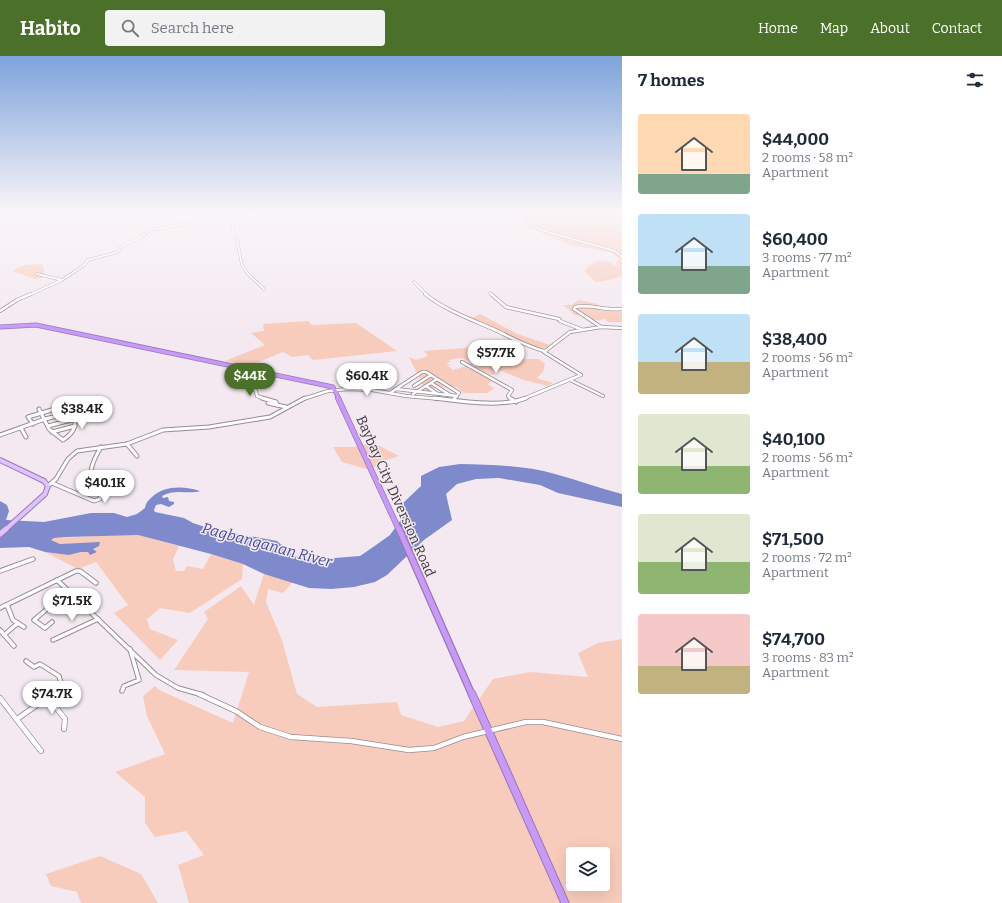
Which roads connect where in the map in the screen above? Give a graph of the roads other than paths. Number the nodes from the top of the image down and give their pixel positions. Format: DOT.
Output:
graph roads {
  1 [pos="118,252"];
  2 [pos="239,252"];
  3 [pos="37,274"];
  4 [pos="62,280"];
  5 [pos="414,282"];
  6 [pos="264,289"];
  7 [pos="490,293"];
  8 [pos="1,309"];
  9 [pos="622,309"];
  10 [pos="0,326"];
  11 [pos="601,327"];
  12 [pos="622,328"];
  13 [pos="585,330"];
  14 [pos="544,351"];
  15 [pos="462,362"];
  16 [pos="431,375"];
  17 [pos="437,379"];
  18 [pos="570,380"];
  19 [pos="407,382"];
  20 [pos="431,383"];
  21 [pos="256,385"];
  22 [pos="414,386"];
  23 [pos="426,386"];
  24 [pos="396,388"];
  25 [pos="335,390"];
  26 [pos="419,390"];
  27 [pos="390,393"];
  28 [pos="413,394"];
  29 [pos="437,394"];
  30 [pos="451,396"];
  31 [pos="603,396"];
  32 [pos="516,402"];
  33 [pos="268,403"];
  34 [pos="277,405"];
  35 [pos="73,407"];
  36 [pos="39,408"];
  37 [pos="286,408"];
  38 [pos="54,409"];
  39 [pos="42,412"];
  40 [pos="74,412"];
  41 [pos="45,419"];
  42 [pos="75,420"];
  43 [pos="33,424"];
  44 [pos="48,426"];
  45 [pos="75,426"];
  46 [pos="21,428"];
  47 [pos="52,432"];
  48 [pos="0,435"];
  49 [pos="26,437"];
  50 [pos="127,444"];
  51 [pos="101,447"];
  52 [pos="137,456"];
  53 [pos="0,460"];
  54 [pos="52,483"];
  55 [pos="48,486"];
  56 [pos="0,534"];
  57 [pos="33,559"];
  58 [pos="0,570"];
  59 [pos="57,580"];
  60 [pos="96,583"];
  61 [pos="68,591"];
  62 [pos="7,605"];
  63 [pos="0,608"];
  64 [pos="98,619"];
  65 [pos="52,622"];
  66 [pos="18,624"];
  67 [pos="24,627"];
  68 [pos="0,630"];
  69 [pos="4,635"];
  70 [pos="53,640"];
  71 [pos="14,646"];
  72 [pos="130,649"];
  73 [pos="26,661"];
  74 [pos="122,691"];
  75 [pos="48,697"];
  76 [pos="0,698"];
  77 [pos="17,719"];
  78 [pos="64,729"];
  79 [pos="488,731"];
  80 [pos="622,739"];
  81 [pos="41,751"];
  82 [pos="565,903"];
  1 -- 4 [label="street"];
  2 -- 6 [label="street"];
  3 -- 4 [label="street"];
  4 -- 8 [label="street"];
  5 -- 14 [label="street"];
  7 -- 13 [label="street"];
  9 -- 11 [label="street"];
  10 -- 25 [label="highway"];
  11 -- 12 [label="street"];
  11 -- 13 [label="street"];
  13 -- 14 [label="street"];
  14 -- 18 [label="street"];
  15 -- 32 [label="street"];
  16 -- 17 [label="street"];
  16 -- 19 [label="street"];
  16 -- 22 [label="street"];
  17 -- 20 [label="street"];
  17 -- 30 [label="street"];
  18 -- 31 [label="street"];
  18 -- 32 [label="street"];
  19 -- 22 [label="street"];
  19 -- 24 [label="street"];
  20 -- 23 [label="street"];
  20 -- 30 [label="street"];
  21 -- 34 [label="street"];
  22 -- 26 [label="street"];
  23 -- 26 [label="street"];
  23 -- 29 [label="street"];
  24 -- 26 [label="street"];
  24 -- 27 [label="street"];
  25 -- 27 [label="street"];
  25 -- 37 [label="street"];
  25 -- 79 [label="highway, Baybay City Diversion Road"];
  26 -- 28 [label="street"];
  26 -- 29 [label="street"];
  27 -- 32 [label="street"];
  29 -- 30 [label="street"];
  33 -- 34 [label="street"];
  34 -- 37 [label="street"];
  35 -- 40 [label="street"];
  36 -- 39 [label="street"];
  37 -- 50 [label="street"];
  38 -- 39 [label="street"];
  39 -- 41 [label="street"];
  39 -- 43 [label="street"];
  40 -- 41 [label="street"];
  40 -- 42 [label="street"];
  41 -- 43 [label="street"];
  41 -- 44 [label="street"];
  42 -- 44 [label="street"];
  42 -- 45 [label="street"];
  43 -- 46 [label="street"];
  44 -- 47 [label="street"];
  45 -- 47 [label="street"];
  45 -- 47 [label="street"];
  46 -- 48 [label="street"];
  46 -- 49 [label="street"];
  50 -- 51 [label="street"];
  50 -- 52 [label="street"];
  51 -- 54 [label="street"];
  51 -- 54 [label="street"];
  53 -- 55 [label="main road"];
  54 -- 55 [label="street"];
  55 -- 56 [label="main road"];
  57 -- 58 [label="street"];
  59 -- 60 [label="street"];
  59 -- 61 [label="street"];
  59 -- 62 [label="street"];
  61 -- 64 [label="street"];
  61 -- 65 [label="street"];
  62 -- 63 [label="street"];
  62 -- 66 [label="street"];
  64 -- 70 [label="street"];
  64 -- 72 [label="street"];
  66 -- 67 [label="street"];
  66 -- 69 [label="street"];
  68 -- 69 [label="street"];
  69 -- 71 [label="street"];
  72 -- 74 [label="street"];
  72 -- 79 [label="street"];
  73 -- 75 [label="street"];
  75 -- 77 [label="street"];
  75 -- 78 [label="street"];
  76 -- 77 [label="street"];
  77 -- 81 [label="street"];
  79 -- 80 [label="street"];
  79 -- 82 [label="highway, Baybay City Diversion Road"];
}
